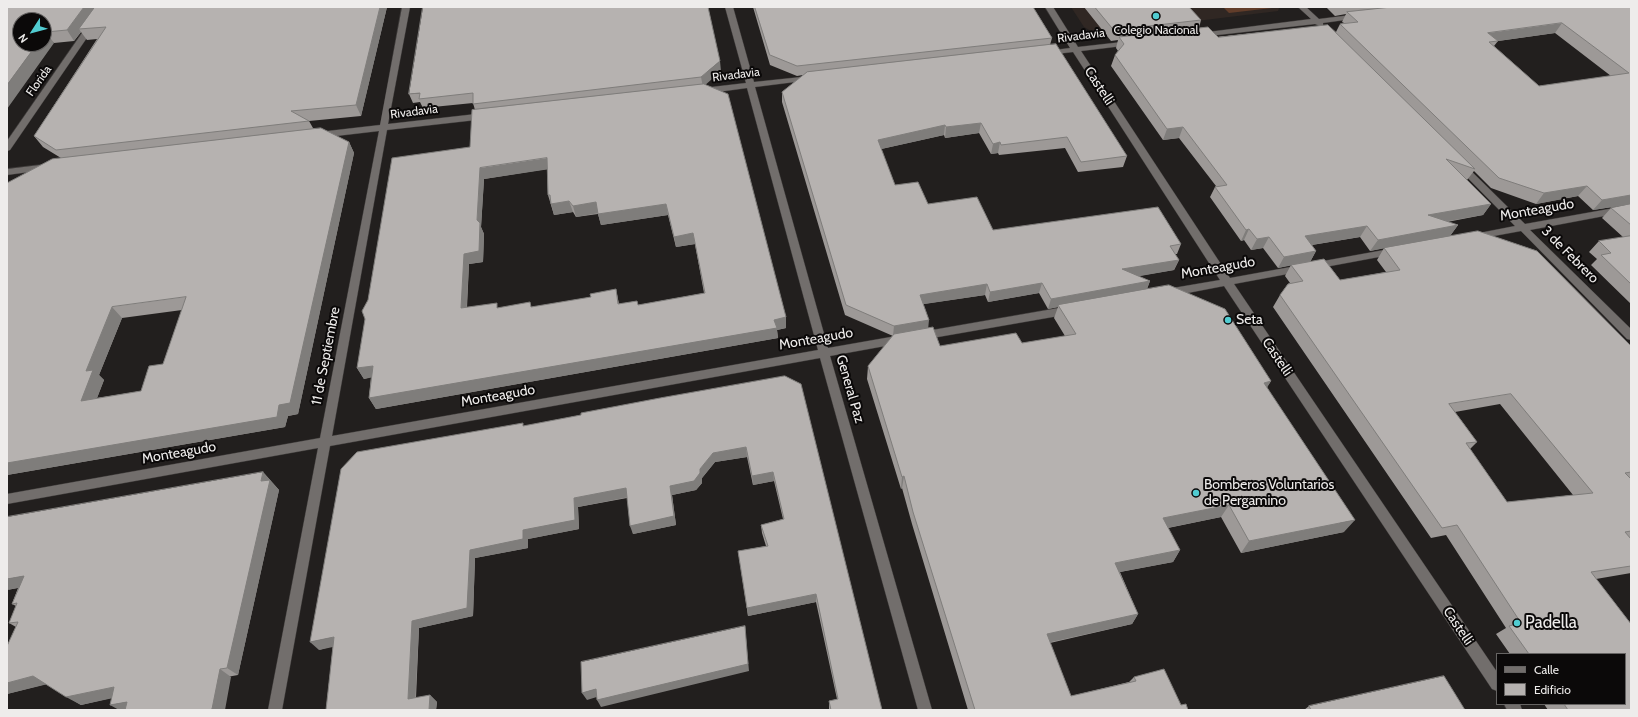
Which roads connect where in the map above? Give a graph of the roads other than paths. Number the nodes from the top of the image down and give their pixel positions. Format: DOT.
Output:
graph roads {
  1 [pos="104,7"];
  2 [pos="406,7"];
  3 [pos="729,7"];
  4 [pos="1049,7"];
  5 [pos="1302,7"];
  6 [pos="1364,16"];
  7 [pos="1317,21"];
  8 [pos="1328,32"];
  9 [pos="1192,36"];
  10 [pos="1137,42"];
  11 [pos="1075,49"];
  12 [pos="1035,54"];
  13 [pos="822,77"];
  14 [pos="751,85"];
  15 [pos="696,91"];
  16 [pos="493,115"];
  17 [pos="383,128"];
  18 [pos="313,136"];
  19 [pos="7,148"];
  20 [pos="1456,161"];
  21 [pos="54,166"];
  22 [pos="7,172"];
  23 [pos="1631,208"];
  24 [pos="1522,228"];
  25 [pos="1460,239"];
  26 [pos="1406,249"];
  27 [pos="1227,282"];
  28 [pos="1157,294"];
  29 [pos="1080,308"];
  30 [pos="1631,336"];
  31 [pos="824,353"];
  32 [pos="325,442"];
  33 [pos="7,499"];
  34 [pos="1496,683"];
  35 [pos="275,710"];
  36 [pos="925,710"];
  1 -- 19 [label="street, Florida"];
  2 -- 17 [label="street, 11 de Septiembre"];
  3 -- 14 [label="street, General Paz"];
  4 -- 11 [label="street, Castelli"];
  5 -- 7 [label="street"];
  6 -- 7 [label="street"];
  7 -- 8 [label="street"];
  7 -- 9 [label="street"];
  10 -- 11 [label="street, Rivadavia"];
  11 -- 12 [label="street, Rivadavia"];
  11 -- 27 [label="street, Castelli"];
  13 -- 14 [label="street, Rivadavia"];
  14 -- 15 [label="street, Rivadavia"];
  14 -- 31 [label="street, General Paz"];
  16 -- 17 [label="street, Rivadavia"];
  17 -- 18 [label="street, Rivadavia"];
  17 -- 32 [label="street, 11 de Septiembre"];
  20 -- 24 [label="street, 3 de Febrero"];
  21 -- 22 [label="street"];
  23 -- 24 [label="street, Monteagudo"];
  24 -- 25 [label="street, Monteagudo"];
  24 -- 30 [label="street, 3 de Febrero"];
  26 -- 27 [label="street, Monteagudo"];
  27 -- 28 [label="street, Monteagudo"];
  27 -- 34 [label="street, Castelli"];
  29 -- 31 [label="street, Monteagudo"];
  31 -- 32 [label="street, Monteagudo"];
  31 -- 36 [label="street, General Paz"];
  32 -- 33 [label="street, Monteagudo"];
  32 -- 35 [label="street, 11 de Septiembre"];
}
